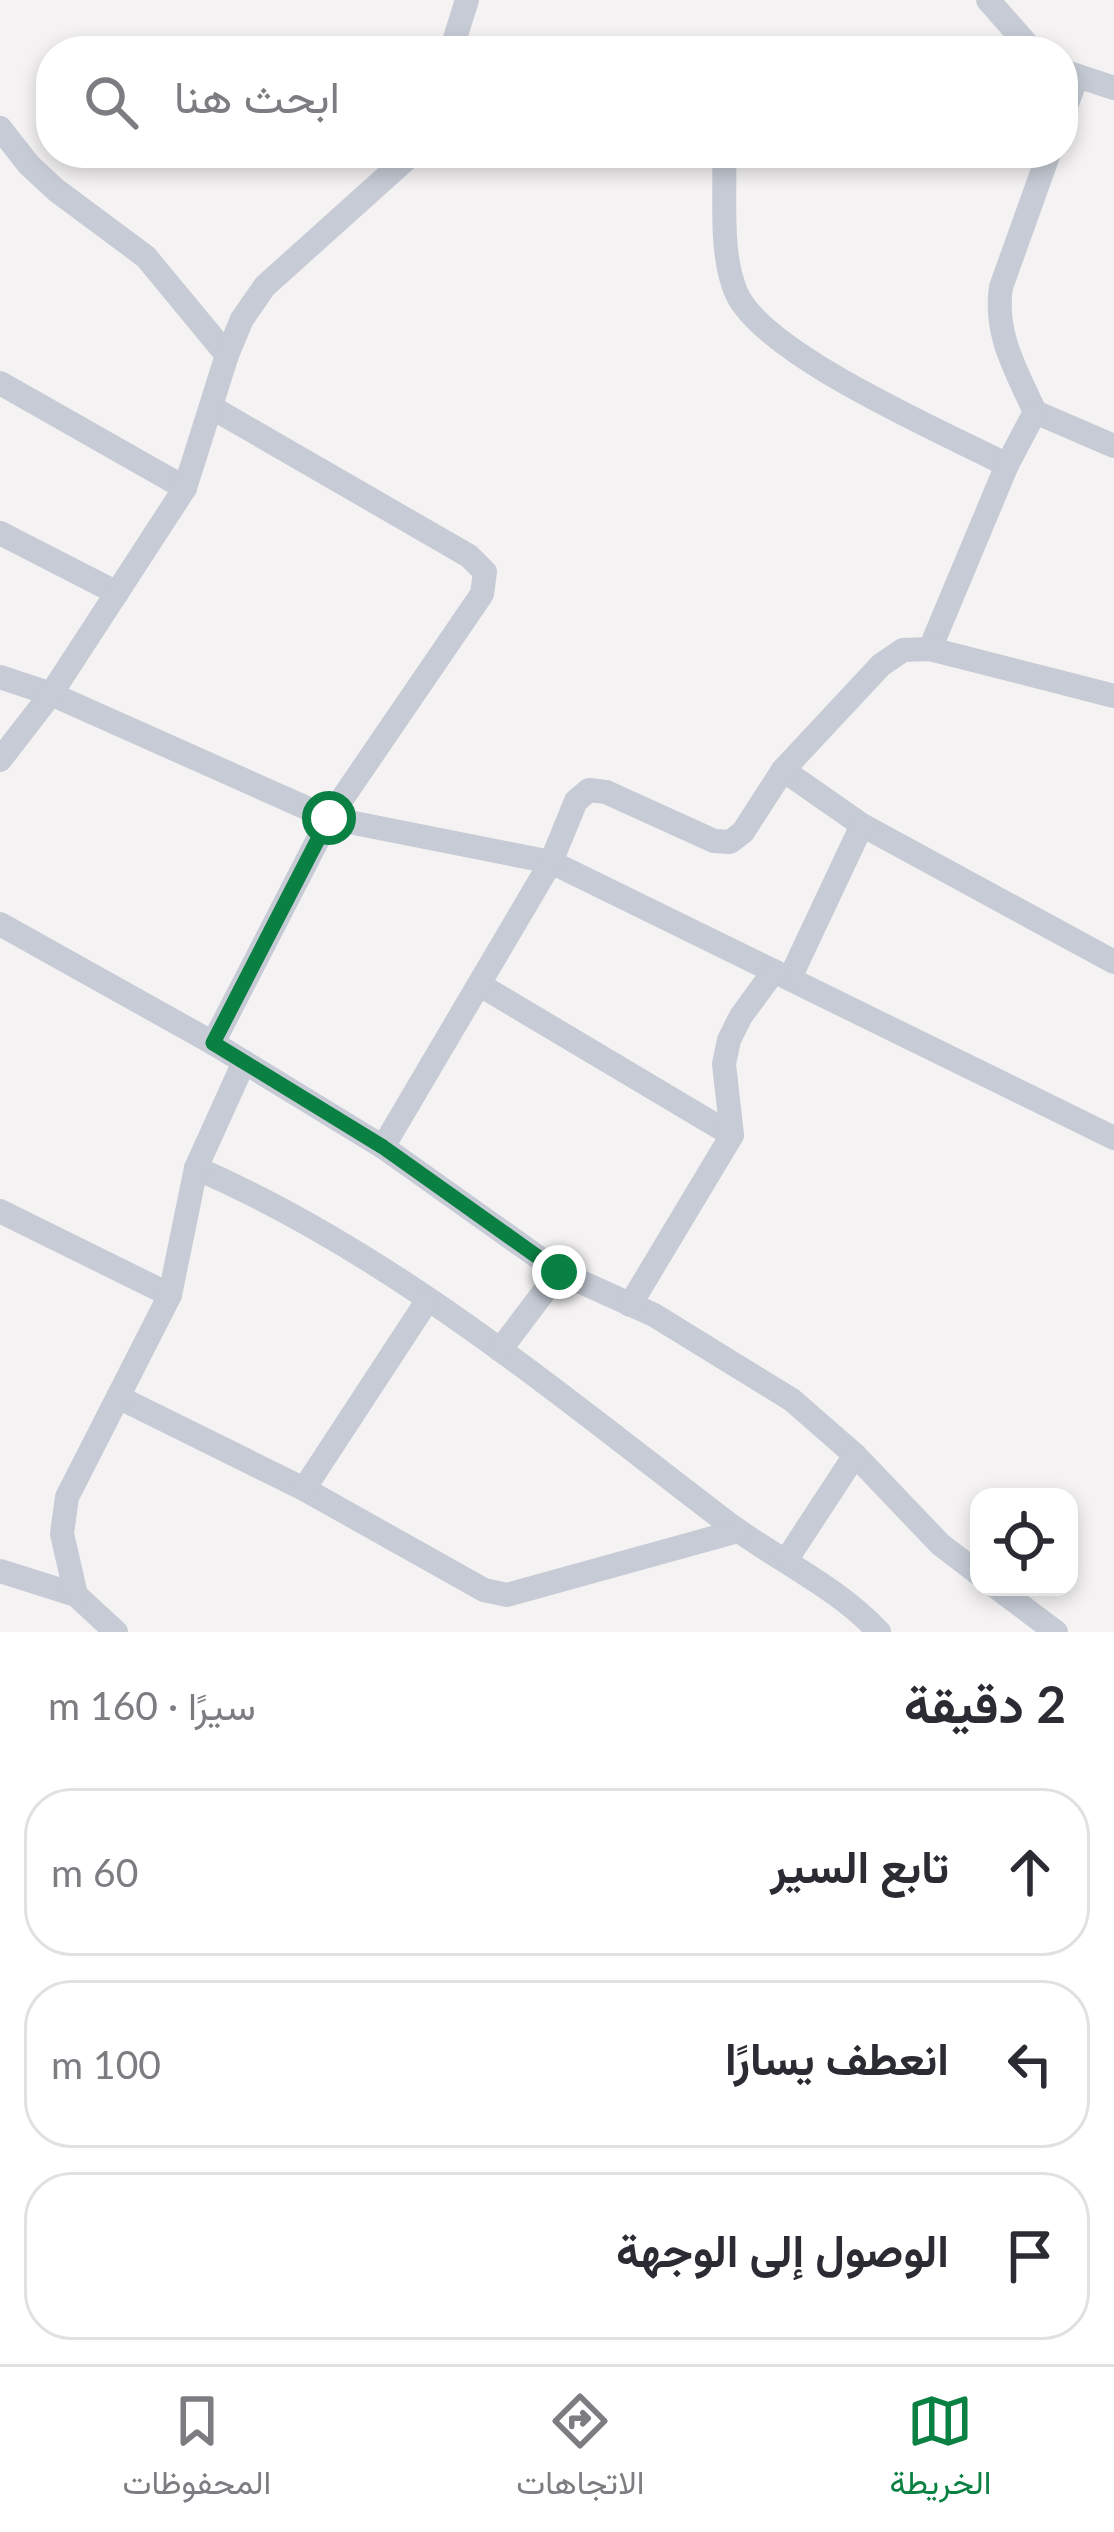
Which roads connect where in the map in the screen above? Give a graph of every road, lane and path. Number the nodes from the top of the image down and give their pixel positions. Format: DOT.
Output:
graph roads {
  1 [pos="467,0"];
  2 [pos="988,0"];
  3 [pos="456,36"];
  4 [pos="1020,36"];
  5 [pos="1078,76"];
  6 [pos="1114,88"];
  7 [pos="0,128"];
  8 [pos="395,168"];
  9 [pos="725,168"];
  10 [pos="1044,168"];
  11 [pos="227,355"];
  12 [pos="0,383"];
  13 [pos="212,407"];
  14 [pos="1035,412"];
  15 [pos="1114,446"];
  16 [pos="1006,465"];
  17 [pos="185,488"];
  18 [pos="0,532"];
  19 [pos="117,593"];
  20 [pos="930,650"];
  21 [pos="0,677"];
  22 [pos="51,694"];
  23 [pos="1114,696"];
  24 [pos="0,760"];
  25 [pos="783,770"];
  26 [pos="329,818"];
  27 [pos="862,825"];
  28 [pos="551,862"];
  29 [pos="0,924"];
  30 [pos="1114,962"];
  31 [pos="782,975"];
  32 [pos="480,985"];
  33 [pos="213,1043"];
  34 [pos="244,1062"];
  35 [pos="732,1135"];
  36 [pos="1114,1138"];
  37 [pos="383,1147"];
  38 [pos="196,1168"];
  39 [pos="0,1211"];
  40 [pos="559,1272"];
  41 [pos="170,1295"];
  42 [pos="427,1301"];
  43 [pos="630,1305"];
  44 [pos="500,1350"];
  45 [pos="118,1397"];
  46 [pos="855,1455"];
  47 [pos="304,1489"];
  48 [pos="738,1531"];
  49 [pos="787,1559"];
  50 [pos="970,1566"];
  51 [pos="6,1578"];
  52 [pos="76,1595"];
  53 [pos="1009,1596"];
  54 [pos="116,1632"];
  55 [pos="879,1632"];
  56 [pos="1056,1632"];
  1 -- 3 [label="street"];
  2 -- 4 [label="street"];
  5 -- 6 [label="street"];
  7 -- 11 [label="street"];
  8 -- 11 [label="street"];
  9 -- 16 [label="street"];
  10 -- 14 [label="street"];
  11 -- 13 [label="street"];
  12 -- 17 [label="street"];
  13 -- 17 [label="street"];
  13 -- 26 [label="street"];
  14 -- 15 [label="street"];
  14 -- 16 [label="street"];
  16 -- 20 [label="street"];
  17 -- 19 [label="street"];
  18 -- 19 [label="street"];
  19 -- 22 [label="street"];
  20 -- 23 [label="street"];
  20 -- 25 [label="street"];
  21 -- 22 [label="street"];
  22 -- 24 [label="street"];
  22 -- 26 [label="street"];
  25 -- 27 [label="street"];
  25 -- 28 [label="street"];
  26 -- 28 [label="street"];
  26 -- 33 [label="street"];
  27 -- 30 [label="street"];
  27 -- 31 [label="street"];
  28 -- 31 [label="street"];
  28 -- 32 [label="street"];
  29 -- 33 [label="street"];
  31 -- 35 [label="street"];
  31 -- 36 [label="street"];
  32 -- 35 [label="street"];
  32 -- 37 [label="street"];
  33 -- 34 [label="street"];
  34 -- 37 [label="street"];
  34 -- 38 [label="street"];
  35 -- 43 [label="street"];
  37 -- 40 [label="street"];
  38 -- 41 [label="street"];
  38 -- 42 [label="street"];
  39 -- 41 [label="street"];
  40 -- 43 [label="street"];
  40 -- 44 [label="street"];
  41 -- 45 [label="street"];
  42 -- 44 [label="street"];
  42 -- 47 [label="street"];
  43 -- 46 [label="street"];
  44 -- 48 [label="street"];
  45 -- 47 [label="street"];
  45 -- 52 [label="street"];
  46 -- 49 [label="street"];
  46 -- 50 [label="street"];
  47 -- 48 [label="street"];
  48 -- 49 [label="street"];
  49 -- 55 [label="street"];
  51 -- 52 [label="street"];
  52 -- 54 [label="street"];
  53 -- 56 [label="street"];
}
